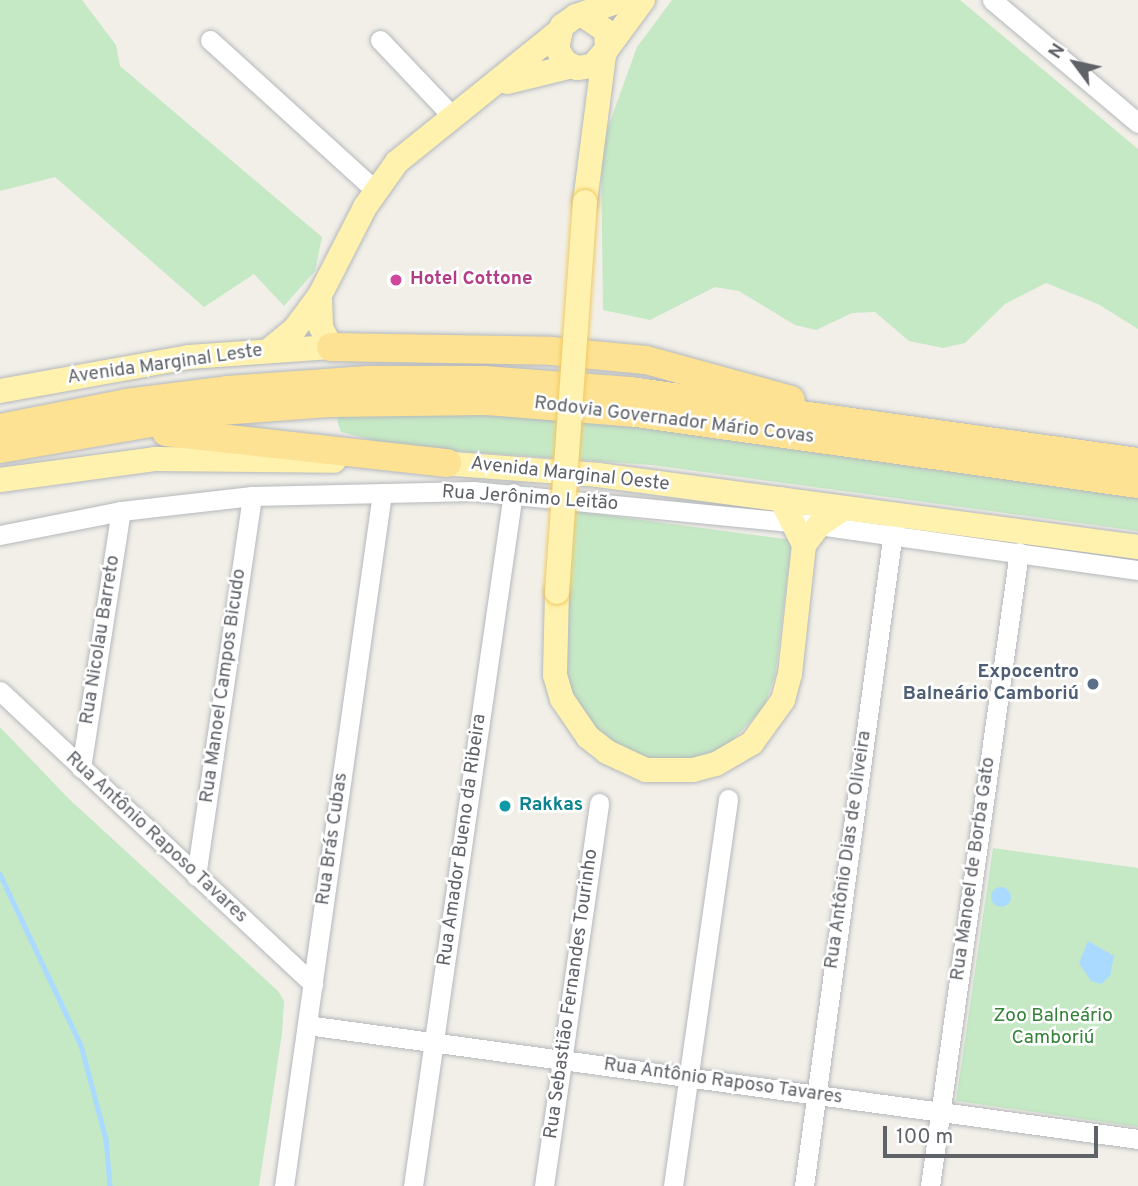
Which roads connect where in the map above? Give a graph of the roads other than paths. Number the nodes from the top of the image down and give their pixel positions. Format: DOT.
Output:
graph roads {
  1 [pos="622,0"];
  2 [pos="643,0"];
  3 [pos="992,0"];
  4 [pos="584,16"];
  5 [pos="558,33"];
  6 [pos="210,40"];
  7 [pos="380,40"];
  8 [pos="606,52"];
  9 [pos="574,67"];
  10 [pos="493,86"];
  11 [pos="452,116"];
  12 [pos="1138,123"];
  13 [pos="590,137"];
  14 [pos="375,190"];
  15 [pos="320,295"];
  16 [pos="331,347"];
  17 [pos="269,350"];
  18 [pos="0,391"];
  19 [pos="856,421"];
  20 [pos="0,428"];
  21 [pos="93,430"];
  22 [pos="0,449"];
  23 [pos="1138,462"];
  24 [pos="447,463"];
  25 [pos="0,480"];
  26 [pos="1138,484"];
  27 [pos="382,493"];
  28 [pos="513,493"];
  29 [pos="252,496"];
  30 [pos="780,499"];
  31 [pos="844,508"];
  32 [pos="121,511"];
  33 [pos="793,523"];
  34 [pos="819,525"];
  35 [pos="975,525"];
  36 [pos="897,529"];
  37 [pos="0,535"];
  38 [pos="804,545"];
  39 [pos="1138,547"];
  40 [pos="1019,552"];
  41 [pos="1138,570"];
  42 [pos="0,691"];
  43 [pos="81,768"];
  44 [pos="728,799"];
  45 [pos="599,803"];
  46 [pos="196,876"];
  47 [pos="313,984"];
  48 [pos="307,1025"];
  49 [pos="433,1042"];
  50 [pos="562,1060"];
  51 [pos="689,1077"];
  52 [pos="817,1095"];
  53 [pos="940,1112"];
  54 [pos="1138,1139"];
  55 [pos="284,1186"];
  56 [pos="413,1186"];
  57 [pos="544,1186"];
  58 [pos="673,1186"];
  59 [pos="804,1186"];
  60 [pos="930,1186"];
  1 -- 4 [label="main road"];
  2 -- 8 [label="main road"];
  3 -- 12 [label="street"];
  4 -- 5 [label="main road"];
  4 -- 8 [label="main road"];
  5 -- 9 [label="main road"];
  5 -- 10 [label="main road"];
  6 -- 14 [label="street"];
  7 -- 11 [label="street"];
  8 -- 9 [label="main road"];
  8 -- 13 [label="main road"];
  9 -- 10 [label="main road"];
  9 -- 13 [label="main road"];
  10 -- 11 [label="main road"];
  11 -- 14 [label="main road"];
  13 -- 38 [label="main road, bridge"];
  14 -- 15 [label="main road"];
  15 -- 16 [label="main road"];
  15 -- 17 [label="main road"];
  16 -- 17 [label="main road, Avenida Marginal Leste"];
  16 -- 19 [label="highway"];
  17 -- 18 [label="main road, Avenida Marginal Leste"];
  19 -- 20 [label="highway, Rodovia Governador Mário Covas"];
  19 -- 23 [label="highway, Rodovia Governador Mário Covas"];
  21 -- 22 [label="highway, Rodovia Governador Mário Covas"];
  21 -- 24 [label="highway"];
  21 -- 26 [label="highway, Rodovia Governador Mário Covas"];
  24 -- 25 [label="main road, Avenida Marginal Oeste"];
  24 -- 30 [label="main road, Avenida Marginal Oeste"];
  27 -- 28 [label="street, Rua Jerônimo Leitão"];
  27 -- 29 [label="street, Rua Jerônimo Leitão"];
  27 -- 47 [label="street, Rua Brás Cubas"];
  28 -- 33 [label="street, Rua Jerônimo Leitão"];
  28 -- 49 [label="street, Rua Amador Bueno da Ribeira"];
  29 -- 32 [label="street, Rua Jerônimo Leitão"];
  29 -- 46 [label="street, Rua Manoel Campos Bicudo"];
  30 -- 31 [label="main road, Avenida Marginal Oeste"];
  30 -- 33 [label="main road"];
  31 -- 34 [label="main road"];
  31 -- 36 [label="main road, Avenida Marginal Oeste"];
  32 -- 37 [label="street, Rua Jerônimo Leitão"];
  32 -- 43 [label="street, Rua Nicolau Barreto"];
  33 -- 34 [label="street, Rua Jerônimo Leitão"];
  33 -- 38 [label="main road"];
  34 -- 36 [label="street, Rua Jerônimo Leitão"];
  34 -- 38 [label="main road"];
  35 -- 36 [label="main road, Avenida Marginal Oeste"];
  35 -- 39 [label="main road, Avenida Marginal Oeste"];
  35 -- 40 [label="street"];
  36 -- 40 [label="street, Rua Jerônimo Leitão"];
  36 -- 52 [label="street, Rua Antônio Dias de Oliveira"];
  40 -- 41 [label="street, Rua Jerônimo Leitão"];
  40 -- 53 [label="street, Rua Manoel de Borba Gato"];
  42 -- 43 [label="street, Rua Antônio Raposo Tavares"];
  43 -- 46 [label="street, Rua Antônio Raposo Tavares"];
  44 -- 51 [label="street"];
  45 -- 50 [label="street, Rua Sebastião Fernandes Tourinho"];
  46 -- 47 [label="street, Rua Antônio Raposo Tavares"];
  47 -- 48 [label="street, Rua Brás Cubas"];
  48 -- 49 [label="street, Rua Antônio Raposo Tavares"];
  48 -- 55 [label="street, Rua Brás Cubas"];
  49 -- 50 [label="street, Rua Antônio Raposo Tavares"];
  49 -- 56 [label="street, Rua Amador Bueno da Ribeira"];
  50 -- 51 [label="street, Rua Antônio Raposo Tavares"];
  50 -- 57 [label="street, Rua Sebastião Fernandes Tourinho"];
  51 -- 52 [label="street, Rua Antônio Raposo Tavares"];
  51 -- 58 [label="street"];
  52 -- 53 [label="street, Rua Antônio Raposo Tavares"];
  52 -- 59 [label="street, Rua Antônio Dias de Oliveira"];
  53 -- 54 [label="street, Rua Antônio Raposo Tavares"];
  53 -- 60 [label="street, Rua Manoel de Borba Gato"];
}
